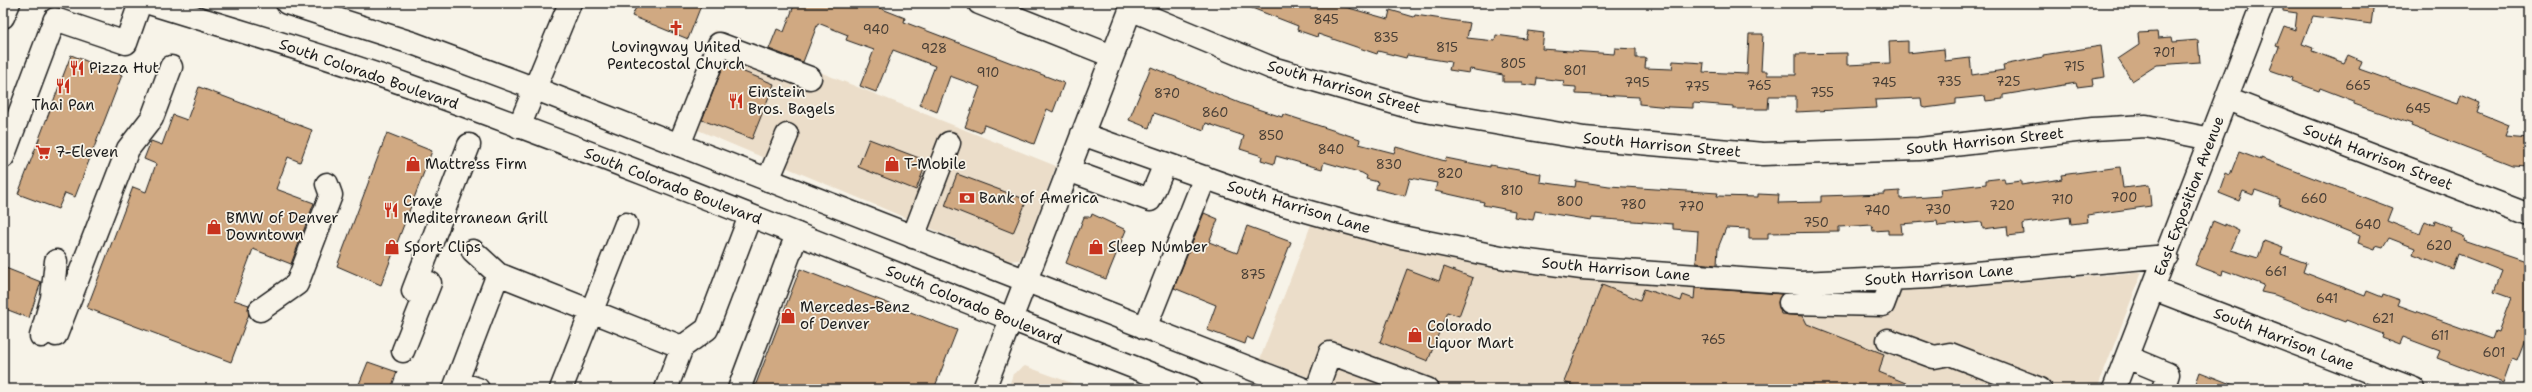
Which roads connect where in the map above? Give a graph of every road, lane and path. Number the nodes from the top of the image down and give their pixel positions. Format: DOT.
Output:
graph roads {
  1 [pos="8,3"];
  2 [pos="140,3"];
  3 [pos="149,3"];
  4 [pos="287,3"];
  5 [pos="570,3"];
  6 [pos="979,3"];
  7 [pos="2262,3"];
  8 [pos="1131,6"];
  9 [pos="3,17"];
  10 [pos="1112,56"];
  11 [pos="171,67"];
  12 [pos="810,78"];
  13 [pos="536,89"];
  14 [pos="2227,99"];
  15 [pos="519,127"];
  16 [pos="1082,134"];
  17 [pos="787,135"];
  18 [pos="2211,139"];
  19 [pos="949,143"];
  20 [pos="469,145"];
  21 [pos="679,145"];
  22 [pos="3,157"];
  23 [pos="1164,164"];
  24 [pos="1068,170"];
  25 [pos="1205,178"];
  26 [pos="768,180"];
  27 [pos="327,184"];
  28 [pos="2529,215"];
  29 [pos="750,216"];
  30 [pos="626,224"];
  31 [pos="797,234"];
  32 [pos="912,237"];
  33 [pos="473,251"];
  34 [pos="2167,256"];
  35 [pos="56,261"];
  36 [pos="498,274"];
  37 [pos="1888,279"];
  38 [pos="1026,282"];
  39 [pos="2154,289"];
  40 [pos="1790,303"];
  41 [pos="260,310"];
  42 [pos="591,311"];
  43 [pos="1010,320"];
  44 [pos="1145,328"];
  45 [pos="1888,340"];
  46 [pos="682,347"];
  47 [pos="403,351"];
  48 [pos="2127,357"];
  49 [pos="456,385"];
  50 [pos="478,389"];
  51 [pos="560,389"];
  52 [pos="666,389"];
  53 [pos="739,389"];
  54 [pos="984,389"];
  55 [pos="1190,389"];
  56 [pos="1303,389"];
  57 [pos="1317,389"];
  58 [pos="1427,389"];
  59 [pos="2040,389"];
  60 [pos="2114,389"];
  61 [pos="2163,389"];
  62 [pos="2414,389"];
  1 -- 9 [label="street"];
  2 -- 22 [label="street"];
  3 -- 15 [label="street, South Colorado Boulevard"];
  4 -- 13 [label="street"];
  5 -- 13 [label="street"];
  6 -- 10 [label="street"];
  7 -- 14 [label="street, East Exposition Avenue"];
  8 -- 10 [label="street"];
  8 -- 18 [label="street, South Harrison Street"];
  10 -- 16 [label="street"];
  11 -- 35 [label="street"];
  12 -- 21 [label="street"];
  13 -- 15 [label="street"];
  13 -- 21 [label="street"];
  14 -- 18 [label="street, East Exposition Avenue"];
  14 -- 28 [label="street, South Harrison Street"];
  15 -- 29 [label="street, South Colorado Boulevard"];
  16 -- 23 [label="street, South Harrison Lane"];
  16 -- 24 [label="street"];
  17 -- 26 [label="street"];
  18 -- 34 [label="street, East Exposition Avenue"];
  19 -- 32 [label="street"];
  20 -- 47 [label="street"];
  21 -- 26 [label="street"];
  23 -- 24 [label="street"];
  23 -- 25 [label="street, South Harrison Lane"];
  24 -- 38 [label="street"];
  25 -- 37 [label="street, South Harrison Lane"];
  25 -- 44 [label="street"];
  26 -- 32 [label="street"];
  27 -- 41 [label="street"];
  29 -- 31 [label="street, South Colorado Boulevard"];
  29 -- 46 [label="street"];
  30 -- 42 [label="street"];
  31 -- 43 [label="street, South Colorado Boulevard"];
  31 -- 53 [label="street"];
  32 -- 38 [label="street"];
  33 -- 36 [label="street"];
  34 -- 37 [label="street, South Harrison Lane"];
  34 -- 39 [label="street, East Exposition Avenue"];
  36 -- 42 [label="street"];
  36 -- 49 [label="street"];
  37 -- 40 [label="street"];
  38 -- 43 [label="street"];
  38 -- 44 [label="street"];
  39 -- 48 [label="street, East Exposition Avenue"];
  39 -- 62 [label="street, South Harrison Lane"];
  42 -- 46 [label="street"];
  42 -- 51 [label="street"];
  43 -- 54 [label="street"];
  43 -- 55 [label="street, South Colorado Boulevard"];
  44 -- 56 [label="street"];
  45 -- 59 [label="street"];
  46 -- 52 [label="street"];
  48 -- 60 [label="street, East Exposition Avenue"];
  48 -- 61 [label="street"];
  49 -- 50 [label="street"];
  57 -- 58 [label="street"];
}
